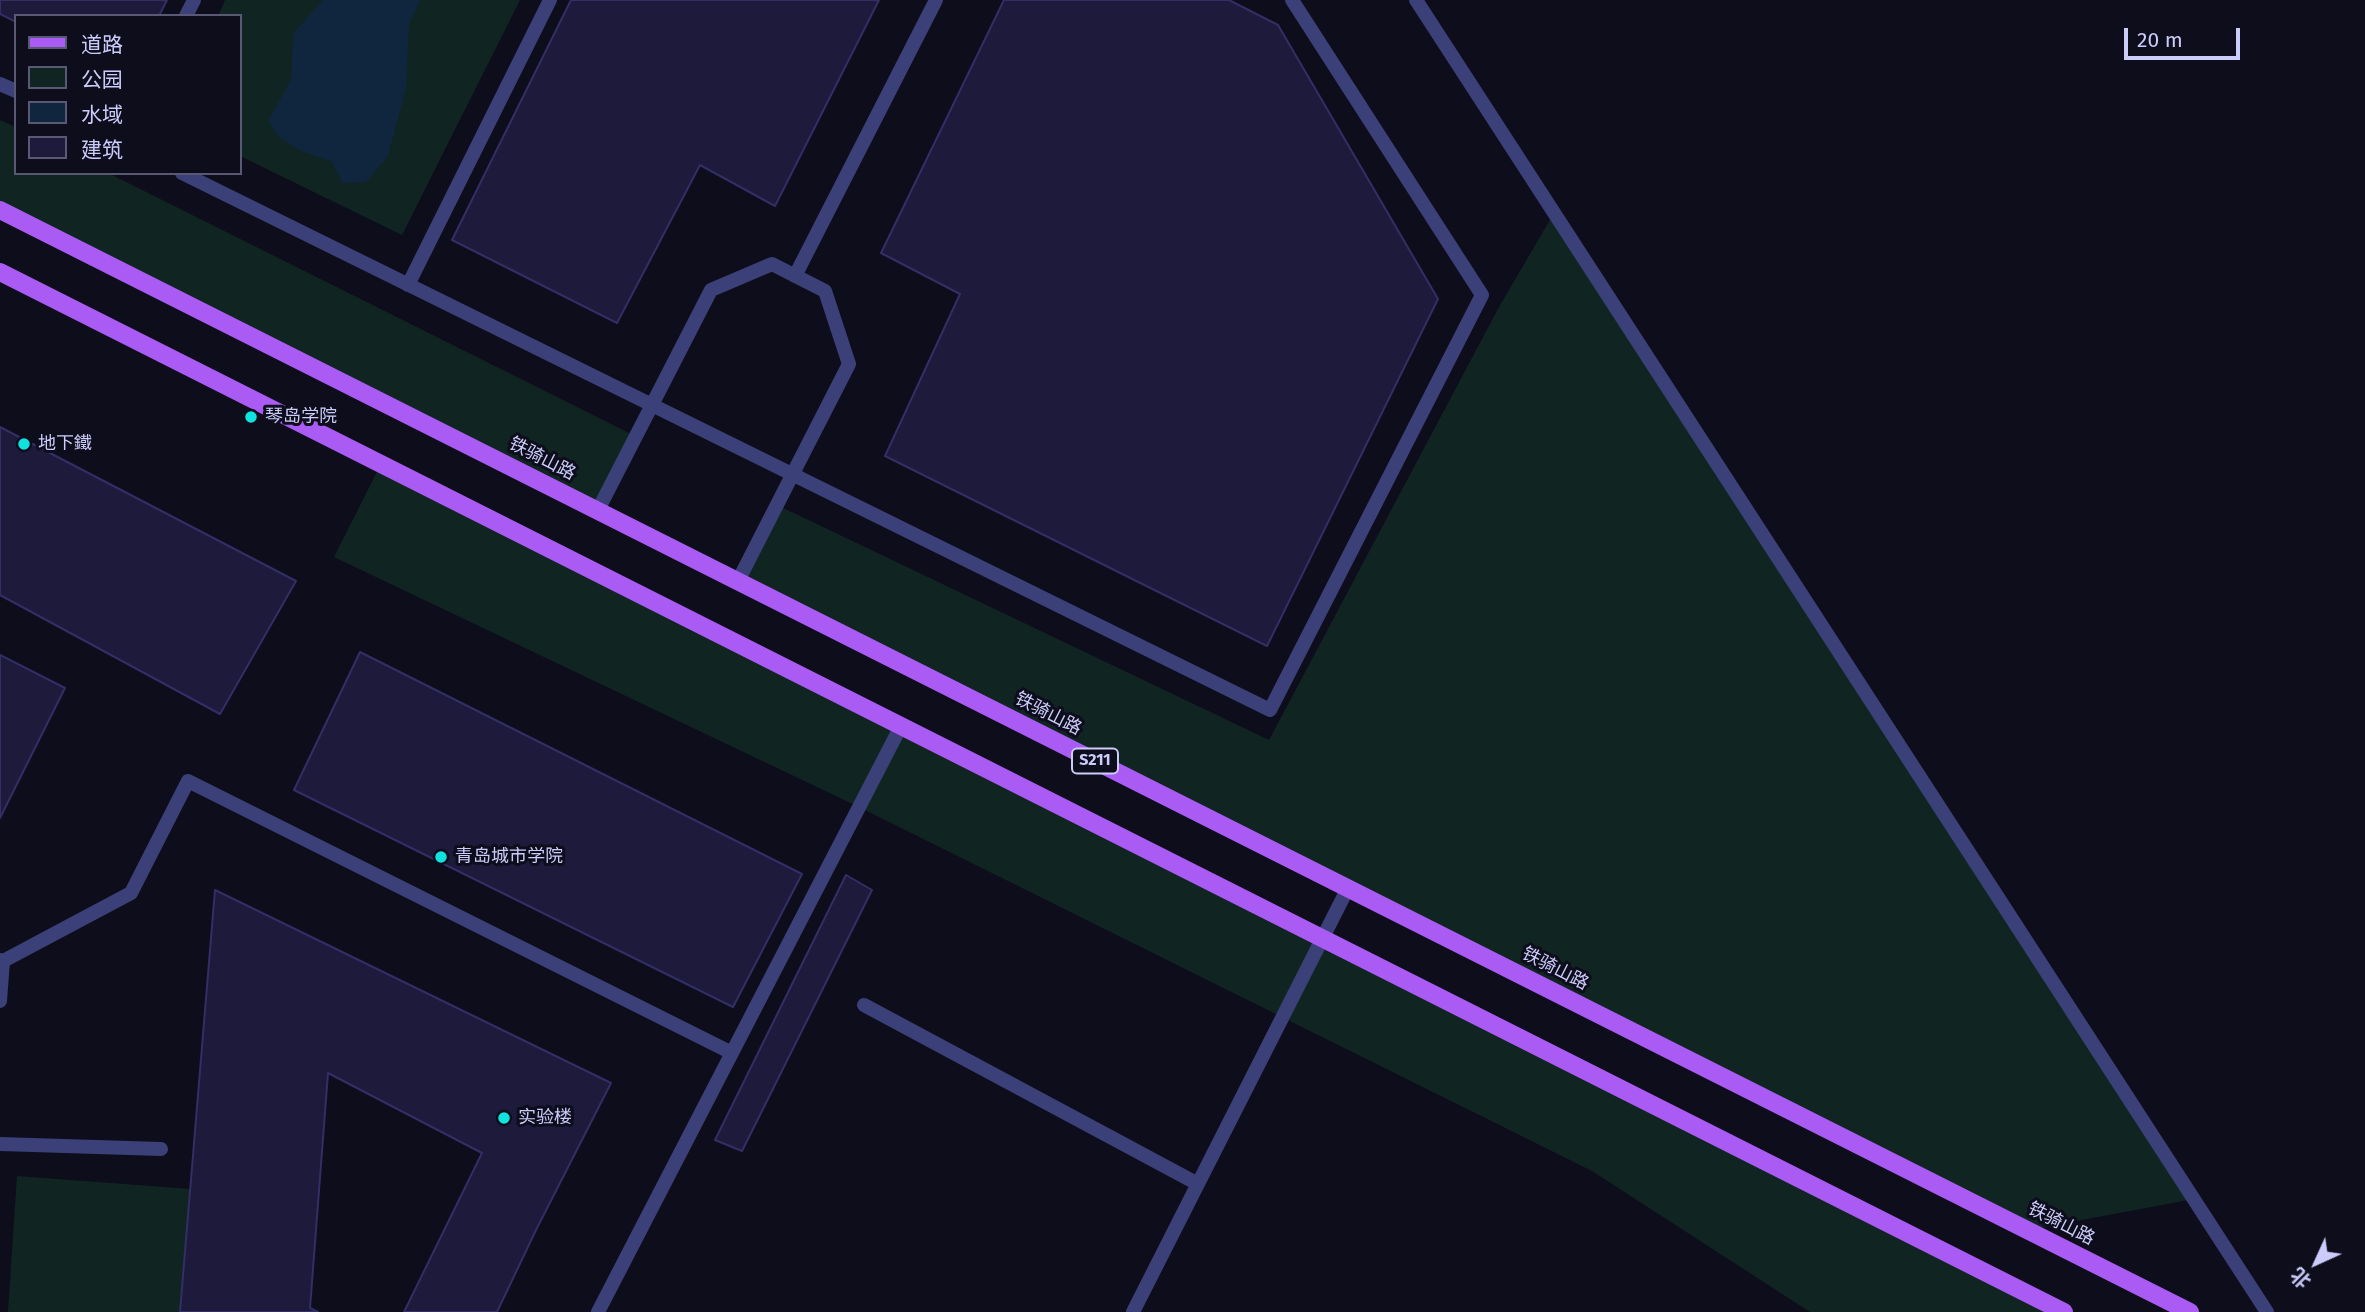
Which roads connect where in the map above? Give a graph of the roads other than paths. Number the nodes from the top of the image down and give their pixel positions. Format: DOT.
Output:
graph roads {
  1 [pos="550,0"];
  2 [pos="936,0"];
  3 [pos="1293,0"];
  4 [pos="1416,0"];
  5 [pos="186,175"];
  6 [pos="0,209"];
  7 [pos="0,272"];
  8 [pos="795,276"];
  9 [pos="408,285"];
  10 [pos="598,510"];
  11 [pos="738,582"];
  12 [pos="901,726"];
  13 [pos="1348,888"];
  14 [pos="1,960"];
  15 [pos="0,1001"];
  16 [pos="864,1005"];
  17 [pos="732,1053"];
  18 [pos="0,1144"];
  19 [pos="161,1149"];
  20 [pos="1198,1184"];
  21 [pos="598,1312"];
  22 [pos="1133,1312"];
  23 [pos="2064,1312"];
  24 [pos="2190,1312"];
  25 [pos="2267,1312"];
  1 -- 9 [label="street"];
  2 -- 8 [label="street"];
  3 -- 9 [label="street"];
  4 -- 25 [label="street"];
  5 -- 9 [label="street"];
  6 -- 10 [label="main road, 铁骑山路 / S211"];
  7 -- 12 [label="main road"];
  8 -- 10 [label="street"];
  8 -- 11 [label="street"];
  10 -- 11 [label="main road, 铁骑山路 / S211"];
  11 -- 13 [label="main road, 铁骑山路 / S211"];
  12 -- 17 [label="street"];
  12 -- 23 [label="main road"];
  13 -- 20 [label="street"];
  13 -- 24 [label="main road, 铁骑山路 / S211"];
  14 -- 15 [label="street"];
  14 -- 17 [label="street"];
  16 -- 20 [label="street"];
  17 -- 21 [label="street"];
  18 -- 19 [label="street"];
  20 -- 22 [label="street"];
}
